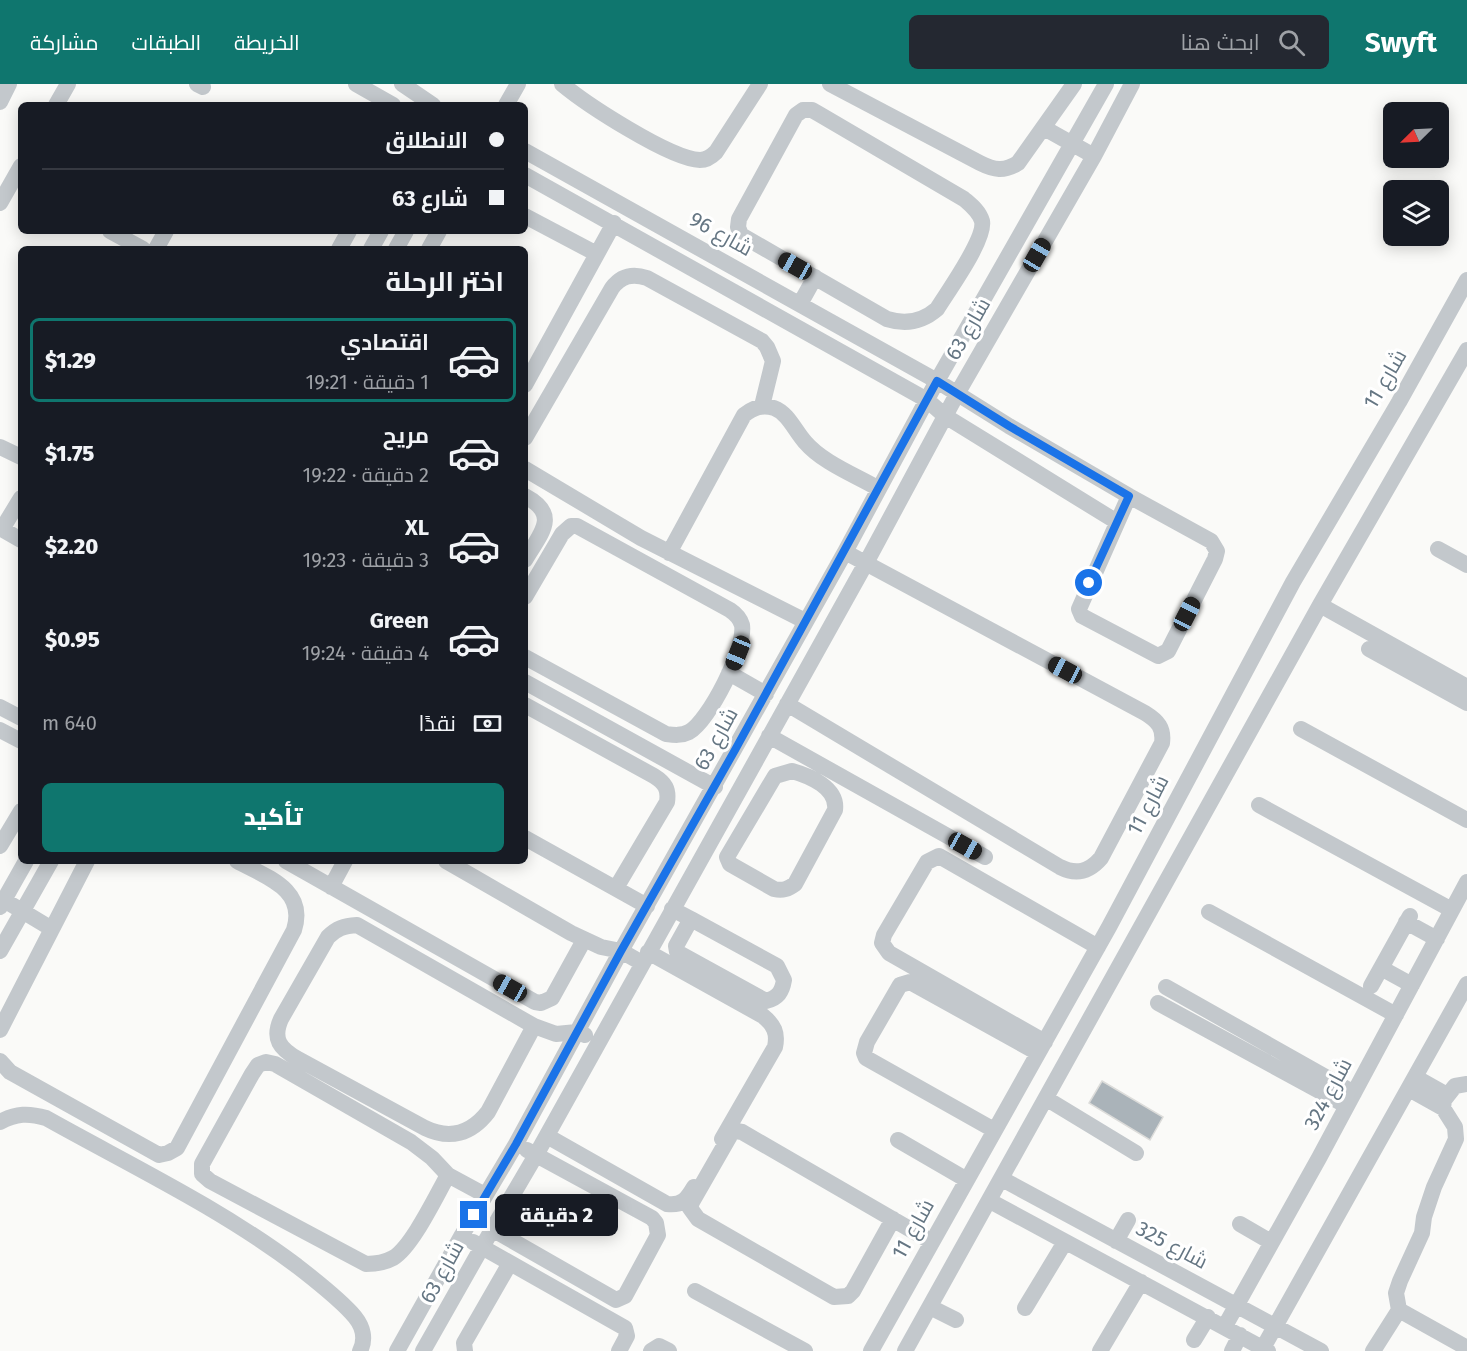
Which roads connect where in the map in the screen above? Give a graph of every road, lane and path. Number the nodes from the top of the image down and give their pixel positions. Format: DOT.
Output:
graph roads {
  1 [pos="9,84"];
  2 [pos="68,84"];
  3 [pos="356,84"];
  4 [pos="402,84"];
  5 [pos="518,84"];
  6 [pos="562,84"];
  7 [pos="760,84"];
  8 [pos="830,84"];
  9 [pos="1074,84"];
  10 [pos="1106,84"];
  11 [pos="1132,84"];
  12 [pos="0,102"];
  13 [pos="58,102"];
  14 [pos="388,102"];
  15 [pos="429,102"];
  16 [pos="508,102"];
  17 [pos="1044,128"];
  18 [pos="1072,145"];
  19 [pos="528,153"];
  20 [pos="1094,156"];
  21 [pos="18,176"];
  22 [pos="528,177"];
  23 [pos="0,203"];
  24 [pos="528,218"];
  25 [pos="614,223"];
  26 [pos="116,234"];
  27 [pos="138,246"];
  28 [pos="597,254"];
  29 [pos="815,277"];
  30 [pos="1467,280"];
  31 [pos="800,304"];
  32 [pos="1467,350"];
  33 [pos="532,355"];
  34 [pos="528,372"];
  35 [pos="937,381"];
  36 [pos="957,394"];
  37 [pos="927,400"];
  38 [pos="762,406"];
  39 [pos="945,416"];
  40 [pos="1009,426"];
  41 [pos="528,433"];
  42 [pos="0,447"];
  43 [pos="997,449"];
  44 [pos="18,456"];
  45 [pos="528,471"];
  46 [pos="879,489"];
  47 [pos="1129,496"];
  48 [pos="528,498"];
  49 [pos="18,503"];
  50 [pos="1117,522"];
  51 [pos="1,529"];
  52 [pos="18,538"];
  53 [pos="1438,549"];
  54 [pos="845,552"];
  55 [pos="669,553"];
  56 [pos="528,555"];
  57 [pos="866,563"];
  58 [pos="1467,565"];
  59 [pos="528,592"];
  60 [pos="1320,605"];
  61 [pos="805,621"];
  62 [pos="1369,649"];
  63 [pos="787,654"];
  64 [pos="528,659"];
  65 [pos="807,666"];
  66 [pos="729,674"];
  67 [pos="528,684"];
  68 [pos="1467,687"];
  69 [pos="766,694"];
  70 [pos="1467,703"];
  71 [pos="787,704"];
  72 [pos="0,707"];
  73 [pos="528,707"];
  74 [pos="18,716"];
  75 [pos="1301,729"];
  76 [pos="0,730"];
  77 [pos="769,736"];
  78 [pos="18,739"];
  79 [pos="754,763"];
  80 [pos="775,776"];
  81 [pos="715,787"];
  82 [pos="1259,805"];
  83 [pos="18,816"];
  84 [pos="1467,819"];
  85 [pos="685,838"];
  86 [pos="528,840"];
  87 [pos="0,846"];
  88 [pos="707,847"];
  89 [pos="729,854"];
  90 [pos="985,857"];
  91 [pos="24,864"];
  92 [pos="49,864"];
  93 [pos="85,864"];
  94 [pos="243,864"];
  95 [pos="291,864"];
  96 [pos="343,864"];
  97 [pos="451,864"];
  98 [pos="1467,882"];
  99 [pos="331,887"];
  100 [pos="616,888"];
  101 [pos="2,904"];
  102 [pos="647,906"];
  103 [pos="672,909"];
  104 [pos="1452,910"];
  105 [pos="21,911"];
  106 [pos="1209,912"];
  107 [pos="691,919"];
  108 [pos="52,929"];
  109 [pos="584,939"];
  110 [pos="1437,939"];
  111 [pos="1098,947"];
  112 [pos="0,951"];
  113 [pos="621,951"];
  114 [pos="645,957"];
  115 [pos="1381,968"];
  116 [pos="1467,984"];
  117 [pos="1412,985"];
  118 [pos="1371,986"];
  119 [pos="1166,987"];
  120 [pos="1158,1003"];
  121 [pos="1396,1015"];
  122 [pos="534,1026"];
  123 [pos="0,1030"];
  124 [pos="578,1032"];
  125 [pos="598,1042"];
  126 [pos="1041,1047"];
  127 [pos="0,1061"];
  128 [pos="1412,1083"];
  129 [pos="1467,1084"];
  130 [pos="1047,1099"];
  131 [pos="1350,1100"];
  132 [pos="1445,1101"];
  133 [pos="0,1122"];
  134 [pos="994,1130"];
  135 [pos="547,1136"];
  136 [pos="898,1140"];
  137 [pos="516,1144"];
  138 [pos="1136,1153"];
  139 [pos="536,1155"];
  140 [pos="448,1175"];
  141 [pos="1002,1179"];
  142 [pos="967,1180"];
  143 [pos="485,1195"];
  144 [pos="990,1201"];
  145 [pos="893,1219"];
  146 [pos="1128,1220"];
  147 [pos="1240,1224"];
  148 [pos="492,1229"];
  149 [pos="462,1236"];
  150 [pos="1116,1241"];
  151 [pos="932,1242"];
  152 [pos="1065,1242"];
  153 [pos="1271,1242"];
  154 [pos="482,1247"];
  155 [pos="510,1263"];
  156 [pos="1146,1284"];
  157 [pos="695,1291"];
  158 [pos="1236,1305"];
  159 [pos="930,1307"];
  160 [pos="1025,1308"];
  161 [pos="1399,1310"];
  162 [pos="1134,1314"];
  163 [pos="1208,1317"];
  164 [pos="956,1320"];
  165 [pos="1224,1326"];
  166 [pos="1275,1326"];
  167 [pos="1240,1335"];
  168 [pos="1194,1340"];
  169 [pos="1467,1348"];
  170 [pos="1265,1350"];
  171 [pos="360,1351"];
  172 [pos="397,1351"];
  173 [pos="423,1351"];
  174 [pos="465,1351"];
  175 [pos="619,1351"];
  176 [pos="651,1351"];
  177 [pos="669,1351"];
  178 [pos="805,1351"];
  179 [pos="871,1351"];
  180 [pos="906,1351"];
  181 [pos="1100,1351"];
  182 [pos="1232,1351"];
  183 [pos="1321,1351"];
  184 [pos="1373,1351"];
  1 -- 12 [label="street"];
  2 -- 13 [label="street"];
  3 -- 14 [label="street"];
  4 -- 15 [label="street"];
  5 -- 16 [label="street"];
  6 -- 7 [label="street"];
  8 -- 17 [label="street"];
  9 -- 17 [label="street"];
  10 -- 18 [label="street, شارع 63"];
  11 -- 20 [label="street, شارع 63"];
  17 -- 18 [label="street"];
  18 -- 20 [label="street"];
  18 -- 35 [label="street, شارع 63"];
  19 -- 31 [label="street, شارع 96"];
  20 -- 36 [label="street, شارع 63"];
  21 -- 23 [label="street"];
  22 -- 25 [label="street, شارع 96"];
  24 -- 28 [label="street"];
  25 -- 28 [label="street"];
  25 -- 37 [label="street, شارع 96"];
  26 -- 27 [label="street"];
  28 -- 33 [label="street"];
  29 -- 29 [label="street"];
  29 -- 31 [label="street"];
  30 -- 111 [label="street, شارع 11"];
  31 -- 35 [label="street, شارع 96"];
  32 -- 60 [label="street"];
  33 -- 34 [label="street"];
  35 -- 36 [label="street, شارع 96"];
  35 -- 37 [label="street, شارع 63"];
  36 -- 39 [label="street, شارع 63"];
  36 -- 40 [label="street, شارع 96"];
  37 -- 39 [label="street, شارع 96"];
  37 -- 46 [label="street, شارع 63"];
  38 -- 41 [label="street"];
  38 -- 46 [label="street"];
  38 -- 55 [label="street"];
  39 -- 43 [label="street, شارع 96"];
  39 -- 57 [label="street, شارع 63"];
  40 -- 43 [label="street"];
  40 -- 47 [label="street, شارع 96"];
  42 -- 44 [label="street"];
  43 -- 50 [label="street, شارع 96"];
  45 -- 55 [label="street"];
  46 -- 54 [label="street, شارع 63"];
  47 -- 50 [label="street"];
  47 -- 50 [label="street, شارع 96"];
  48 -- 56 [label="street"];
  49 -- 51 [label="street"];
  51 -- 52 [label="street"];
  53 -- 58 [label="street"];
  54 -- 57 [label="street"];
  54 -- 61 [label="street, شارع 63"];
  55 -- 61 [label="street"];
  57 -- 65 [label="street, شارع 63"];
  57 -- 71 [label="street"];
  59 -- 66 [label="street"];
  60 -- 68 [label="street"];
  60 -- 130 [label="street"];
  61 -- 63 [label="street, شارع 63"];
  62 -- 70 [label="street"];
  63 -- 65 [label="street"];
  63 -- 69 [label="street, شارع 63"];
  64 -- 66 [label="street"];
  65 -- 71 [label="street, شارع 63"];
  66 -- 69 [label="street"];
  67 -- 81 [label="street"];
  69 -- 81 [label="street, شارع 63"];
  71 -- 77 [label="street, شارع 63"];
  72 -- 74 [label="street"];
  73 -- 100 [label="street"];
  75 -- 84 [label="street"];
  76 -- 78 [label="street"];
  77 -- 79 [label="street, شارع 63"];
  77 -- 90 [label="street"];
  79 -- 80 [label="street"];
  79 -- 88 [label="street, شارع 63"];
  80 -- 89 [label="street"];
  80 -- 89 [label="street"];
  81 -- 85 [label="street, شارع 63"];
  82 -- 104 [label="street"];
  83 -- 87 [label="street"];
  85 -- 88 [label="street"];
  85 -- 102 [label="street, شارع 63"];
  86 -- 100 [label="street"];
  88 -- 89 [label="street"];
  88 -- 103 [label="street, شارع 63"];
  91 -- 101 [label="street"];
  92 -- 105 [label="street"];
  93 -- 108 [label="street"];
  94 -- 127 [label="street"];
  95 -- 99 [label="street"];
  96 -- 99 [label="street"];
  97 -- 109 [label="street"];
  98 -- 104 [label="street, شارع 324"];
  99 -- 109 [label="street"];
  100 -- 102 [label="street"];
  101 -- 105 [label="street"];
  102 -- 113 [label="street, شارع 63"];
  103 -- 107 [label="street"];
  103 -- 114 [label="street, شارع 63"];
  104 -- 110 [label="street, شارع 324"];
  105 -- 108 [label="street"];
  105 -- 112 [label="street"];
  106 -- 121 [label="street"];
  107 -- 107 [label="street"];
  108 -- 123 [label="street"];
  109 -- 113 [label="street"];
  110 -- 115 [label="street"];
  110 -- 117 [label="street, شارع 324"];
  111 -- 126 [label="street, شارع 11"];
  111 -- 126 [label="street"];
  113 -- 114 [label="street"];
  113 -- 124 [label="street, شارع 63"];
  114 -- 125 [label="street, شارع 63"];
  114 -- 135 [label="street"];
  115 -- 117 [label="street"];
  115 -- 118 [label="street"];
  116 -- 128 [label="street"];
  117 -- 121 [label="street, شارع 324"];
  119 -- 131 [label="street"];
  120 -- 131 [label="street"];
  121 -- 131 [label="street, شارع 324"];
  122 -- 122 [label="street"];
  122 -- 124 [label="street"];
  124 -- 125 [label="street"];
  124 -- 137 [label="street, شارع 63"];
  125 -- 135 [label="street, شارع 63"];
  126 -- 134 [label="street, شارع 11"];
  126 -- 134 [label="street"];
  128 -- 132 [label="street"];
  128 -- 166 [label="street"];
  129 -- 132 [label="street"];
  130 -- 138 [label="street"];
  130 -- 141 [label="street"];
  131 -- 153 [label="street, شارع 324"];
  132 -- 161 [label="street"];
  133 -- 171 [label="street"];
  134 -- 142 [label="street, شارع 11"];
  135 -- 139 [label="street, شارع 63"];
  136 -- 142 [label="street"];
  137 -- 139 [label="street"];
  137 -- 143 [label="street, شارع 63"];
  139 -- 148 [label="street, شارع 63"];
  139 -- 148 [label="street"];
  140 -- 140 [label="street"];
  140 -- 143 [label="street"];
  141 -- 144 [label="street"];
  141 -- 150 [label="street, شارع 325"];
  142 -- 151 [label="street, شارع 11"];
  143 -- 149 [label="street, شارع 63"];
  144 -- 152 [label="street"];
  144 -- 159 [label="street"];
  145 -- 145 [label="street"];
  145 -- 151 [label="street"];
  146 -- 150 [label="street"];
  147 -- 153 [label="street"];
  148 -- 154 [label="street, شارع 63"];
  149 -- 154 [label="street"];
  149 -- 172 [label="street, شارع 63"];
  150 -- 158 [label="street, شارع 325"];
  151 -- 179 [label="street, شارع 11"];
  152 -- 156 [label="street"];
  152 -- 160 [label="street"];
  153 -- 158 [label="street, شارع 324"];
  154 -- 155 [label="street"];
  154 -- 173 [label="street, شارع 63"];
  155 -- 174 [label="street"];
  155 -- 175 [label="street"];
  156 -- 162 [label="street"];
  156 -- 163 [label="street"];
  156 -- 181 [label="street"];
  157 -- 178 [label="street"];
  158 -- 165 [label="street, شارع 324"];
  158 -- 166 [label="street, شارع 325"];
  159 -- 164 [label="street"];
  159 -- 180 [label="street"];
  161 -- 169 [label="street"];
  161 -- 184 [label="street"];
  163 -- 165 [label="street"];
  163 -- 168 [label="street"];
  165 -- 167 [label="street"];
  166 -- 170 [label="street"];
  166 -- 183 [label="street, شارع 325"];
  167 -- 170 [label="street"];
  167 -- 182 [label="street"];
  176 -- 177 [label="street"];
}
